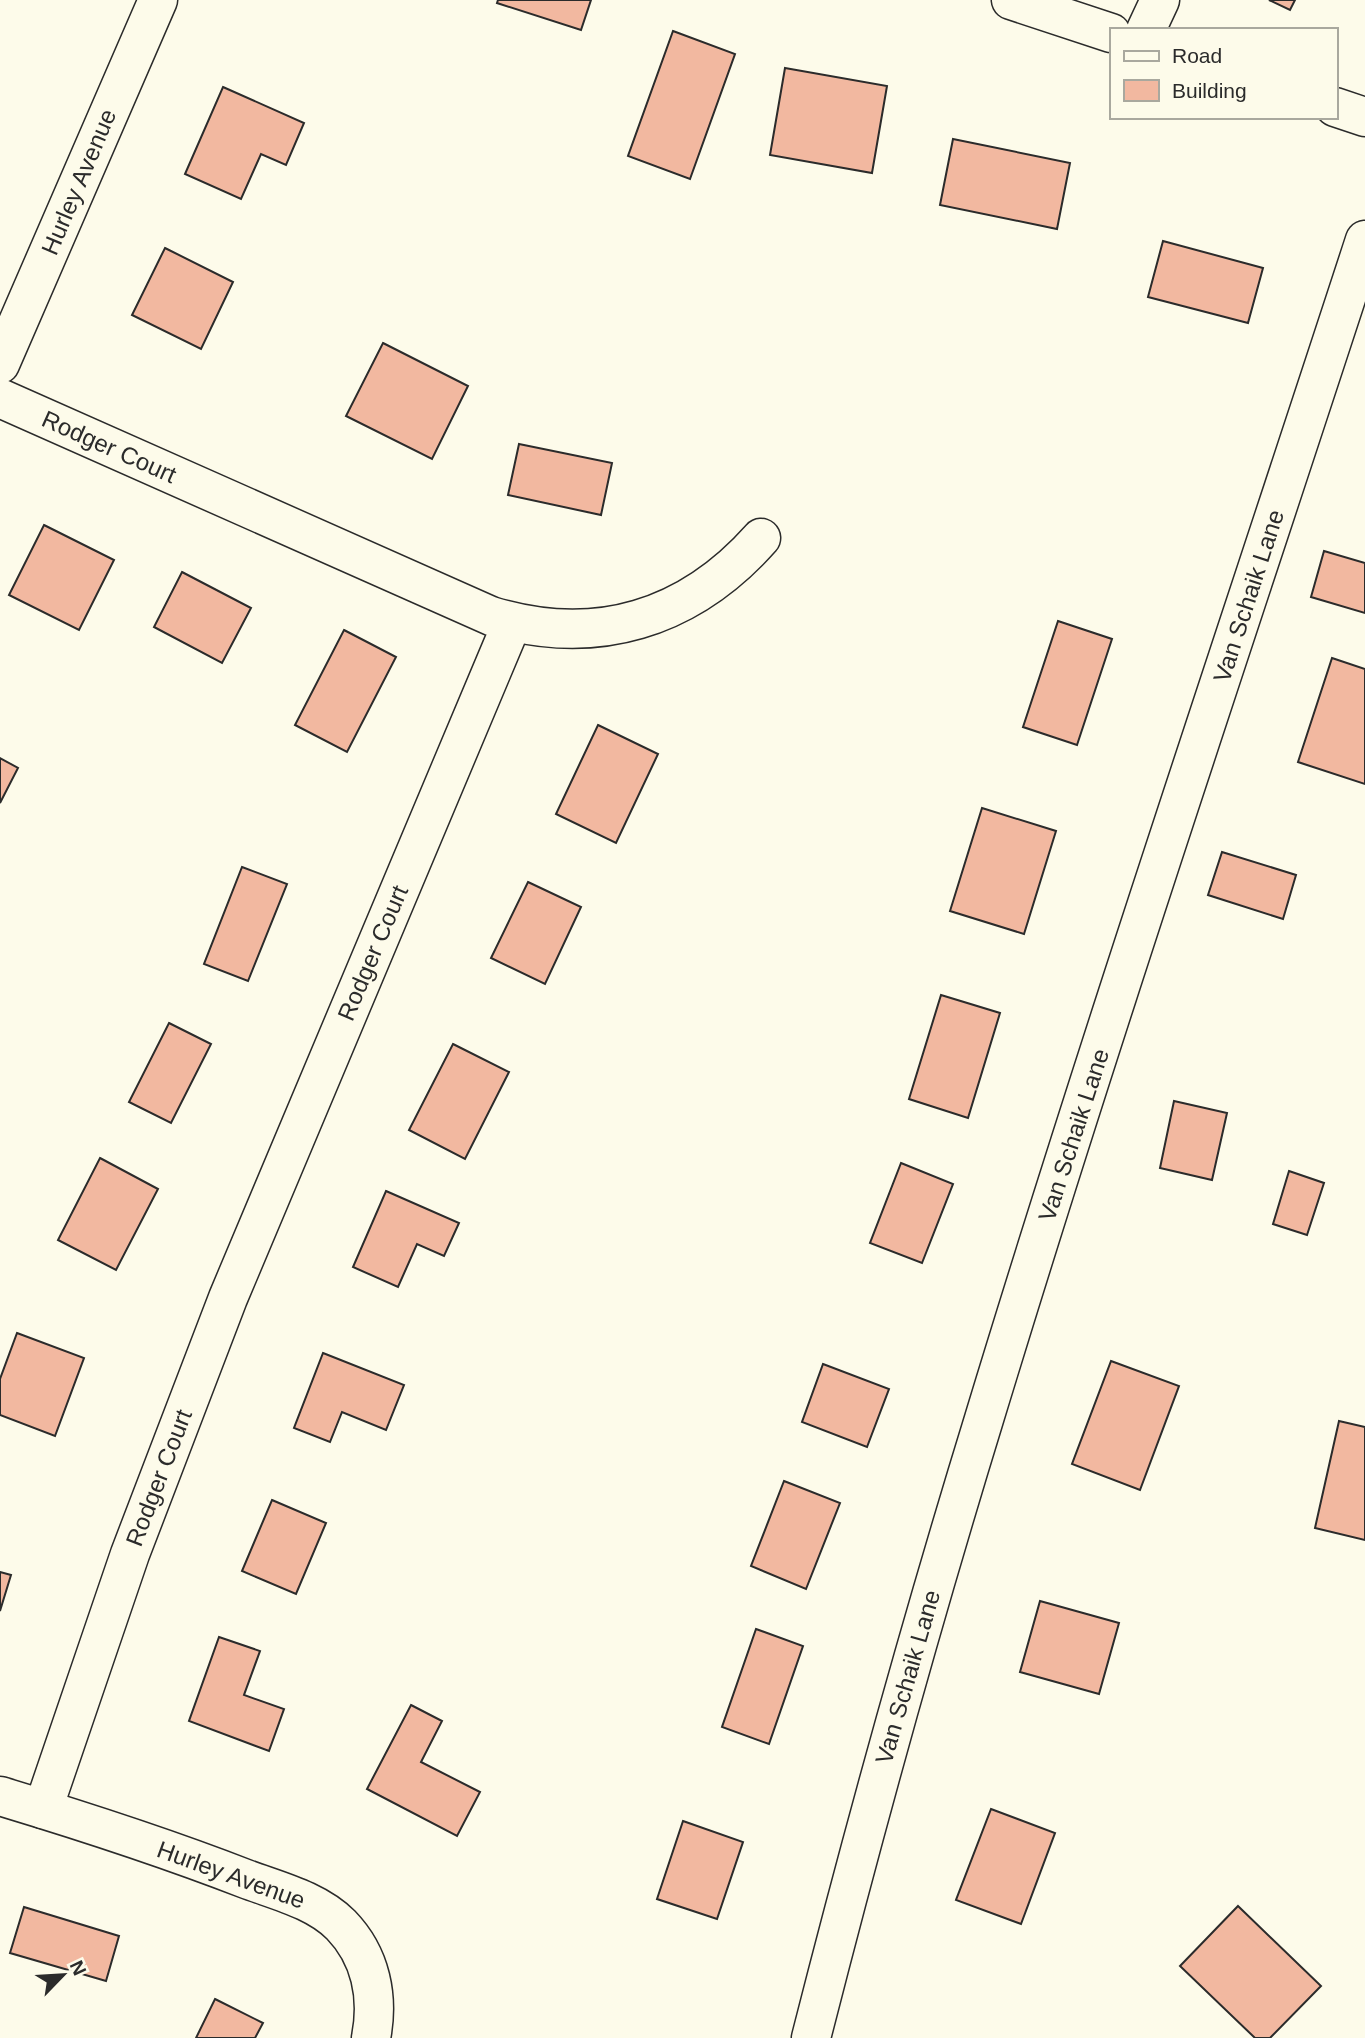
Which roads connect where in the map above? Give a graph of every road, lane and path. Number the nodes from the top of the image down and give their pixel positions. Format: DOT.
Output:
graph roads {
  1 [pos="158,0"];
  2 [pos="1012,0"];
  3 [pos="1160,0"];
  4 [pos="1147,28"];
  5 [pos="1110,33"];
  6 [pos="1337,108"];
  7 [pos="1365,117"];
  8 [pos="1365,240"];
  9 [pos="0,364"];
  10 [pos="0,398"];
  11 [pos="761,538"];
  12 [pos="512,623"];
  13 [pos="0,1796"];
  14 [pos="43,1809"];
  15 [pos="372,2038"];
  16 [pos="811,2038"];
  1 -- 9 [label="street, Hurley Avenue"];
  2 -- 5 [label="street"];
  3 -- 4 [label="street"];
  6 -- 7 [label="street"];
  8 -- 16 [label="street, Van Schaik Lane"];
  10 -- 12 [label="street, Rodger Court"];
  11 -- 12 [label="street"];
  12 -- 14 [label="street, Rodger Court"];
  13 -- 14 [label="street, Hurley Avenue"];
  14 -- 15 [label="street, Hurley Avenue"];
}
